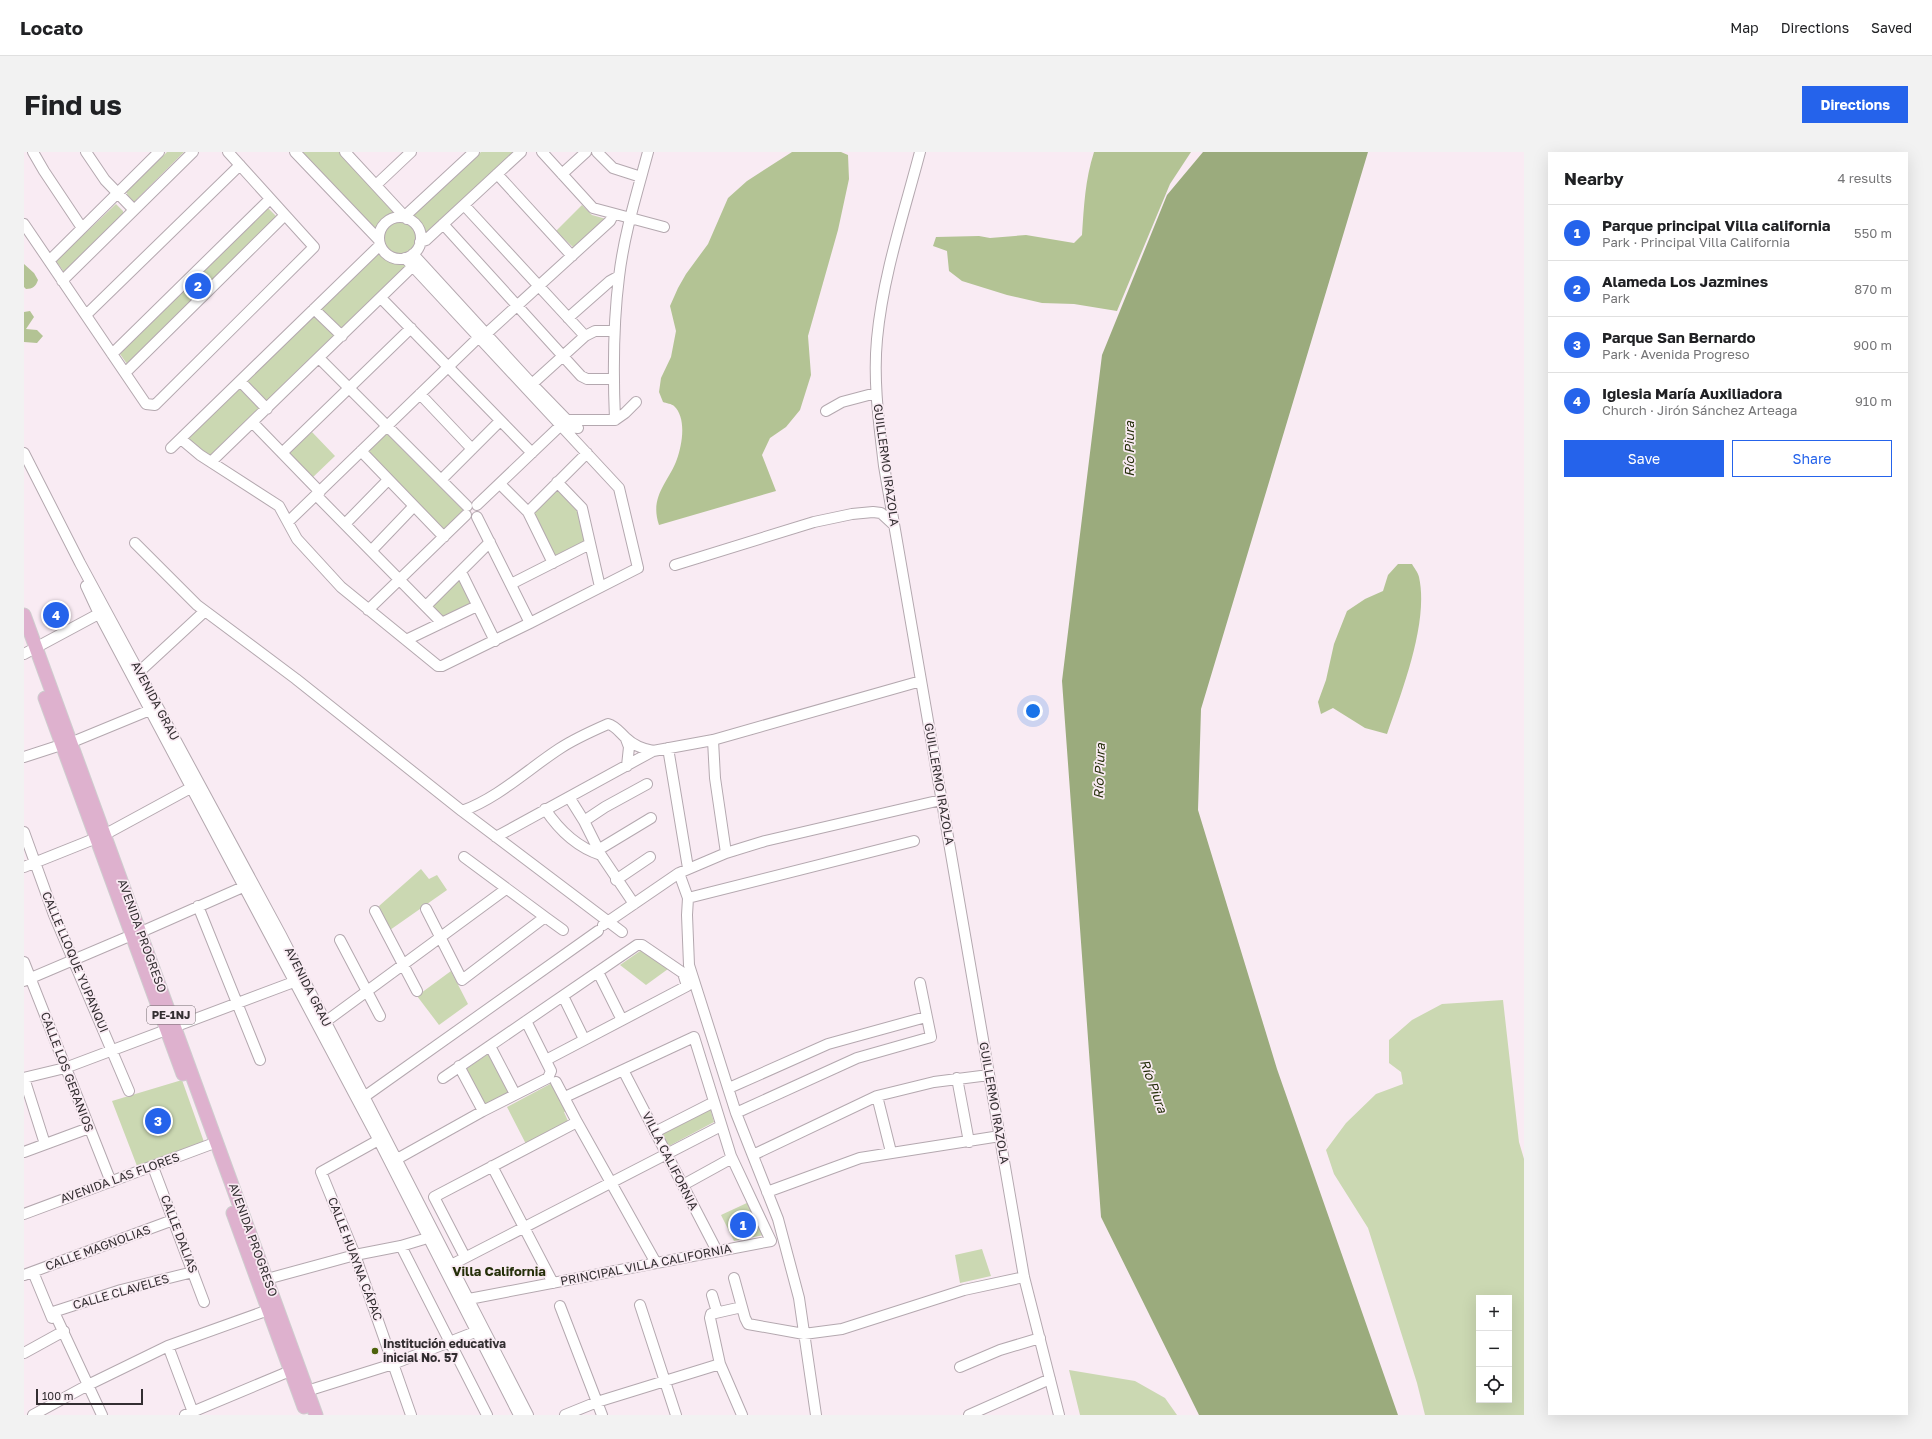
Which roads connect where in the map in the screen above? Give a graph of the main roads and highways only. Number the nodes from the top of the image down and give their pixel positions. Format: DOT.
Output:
graph roads {
  1 [pos="24,615"];
  2 [pos="24,638"];
  3 [pos="30,651"];
  4 [pos="213,1144"];
  5 [pos="273,1309"];
  6 [pos="307,1415"];
  7 [pos="316,1415"];
  1 -- 3 [label="main road, AVENIDA PROGRESO / PE-1NJ"];
  2 -- 3 [label="main road, AVENIDA PROGRESO / PE-1NJ"];
  3 -- 4 [label="main road, AVENIDA PROGRESO / PE-1NJ"];
  4 -- 5 [label="main road, AVENIDA PROGRESO / PE-1NJ"];
  4 -- 5 [label="main road, AVENIDA PROGRESO / PE-1NJ"];
  5 -- 6 [label="main road, AVENIDA PROGRESO / PE-1NJ"];
  5 -- 7 [label="main road, AVENIDA PROGRESO / PE-1NJ"];
}
